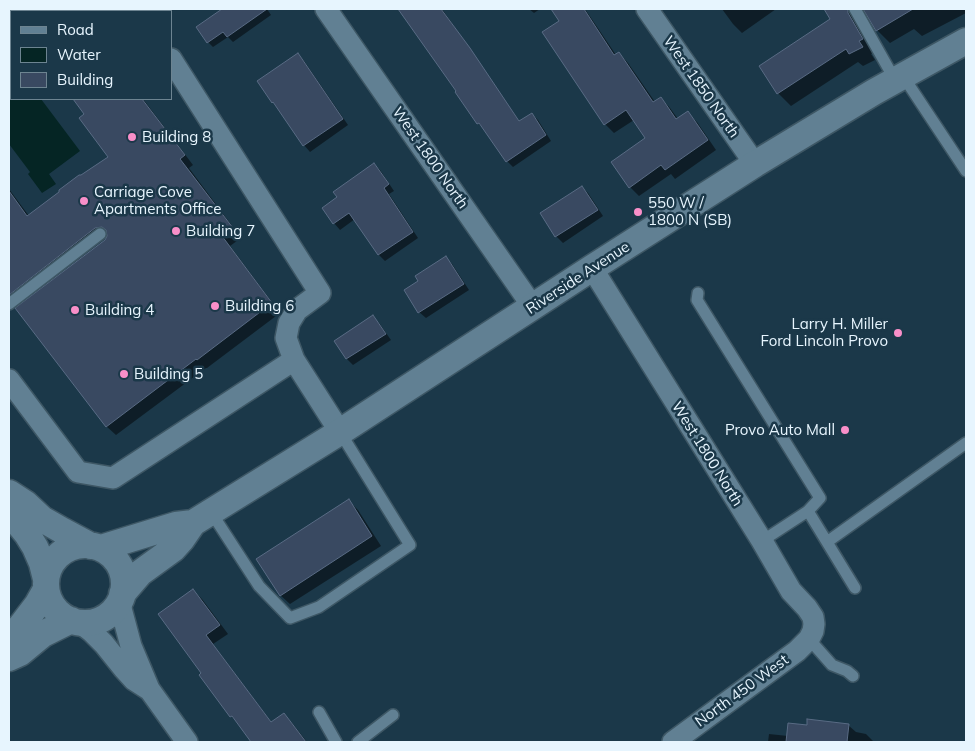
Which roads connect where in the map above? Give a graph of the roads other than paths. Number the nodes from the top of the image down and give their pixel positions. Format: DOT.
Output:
graph roads {
  1 [pos="326,9"];
  2 [pos="647,9"];
  3 [pos="855,9"];
  4 [pos="966,41"];
  5 [pos="172,62"];
  6 [pos="899,78"];
  7 [pos="754,164"];
  8 [pos="966,171"];
  9 [pos="100,234"];
  10 [pos="592,268"];
  11 [pos="698,292"];
  12 [pos="9,304"];
  13 [pos="533,307"];
  14 [pos="294,360"];
  15 [pos="9,380"];
  16 [pos="340,432"];
  17 [pos="966,443"];
  18 [pos="9,493"];
  19 [pos="9,509"];
  20 [pos="808,512"];
  21 [pos="202,517"];
  22 [pos="762,541"];
  23 [pos="827,542"];
  24 [pos="96,547"];
  25 [pos="46,584"];
  26 [pos="855,588"];
  27 [pos="121,598"];
  28 [pos="75,621"];
  29 [pos="9,637"];
  30 [pos="809,639"];
  31 [pos="9,658"];
  32 [pos="853,676"];
  33 [pos="149,689"];
  34 [pos="319,712"];
  35 [pos="393,715"];
  36 [pos="187,742"];
  37 [pos="336,742"];
  38 [pos="358,742"];
  39 [pos="673,742"];
  1 -- 13 [label="street, West 1800 North"];
  2 -- 7 [label="street, West 1850 North"];
  3 -- 6 [label="lane"];
  4 -- 6 [label="street, Riverside Avenue"];
  5 -- 14 [label="street"];
  6 -- 7 [label="street, Riverside Avenue"];
  6 -- 8 [label="lane"];
  7 -- 10 [label="street, Riverside Avenue"];
  9 -- 12 [label="lane"];
  10 -- 13 [label="street, Riverside Avenue"];
  10 -- 22 [label="street, West 1800 North"];
  11 -- 20 [label="lane"];
  13 -- 16 [label="street, Riverside Avenue"];
  14 -- 15 [label="street"];
  14 -- 16 [label="street"];
  16 -- 21 [label="street, Riverside Avenue"];
  16 -- 21 [label="lane"];
  17 -- 23 [label="lane"];
  18 -- 24 [label="street"];
  19 -- 25 [label="street"];
  20 -- 22 [label="lane"];
  20 -- 23 [label="lane"];
  21 -- 24 [label="street, Riverside Avenue"];
  21 -- 27 [label="street, Riverside Avenue"];
  22 -- 30 [label="street, West 1800 North"];
  23 -- 26 [label="lane"];
  24 -- 25 [label="street"];
  24 -- 27 [label="street"];
  25 -- 28 [label="street"];
  25 -- 29 [label="street"];
  27 -- 28 [label="street"];
  27 -- 33 [label="street"];
  28 -- 31 [label="street"];
  28 -- 33 [label="street"];
  30 -- 32 [label="lane"];
  30 -- 39 [label="street, North 450 West"];
  33 -- 36 [label="street"];
  34 -- 37 [label="lane"];
  35 -- 38 [label="lane"];
}
